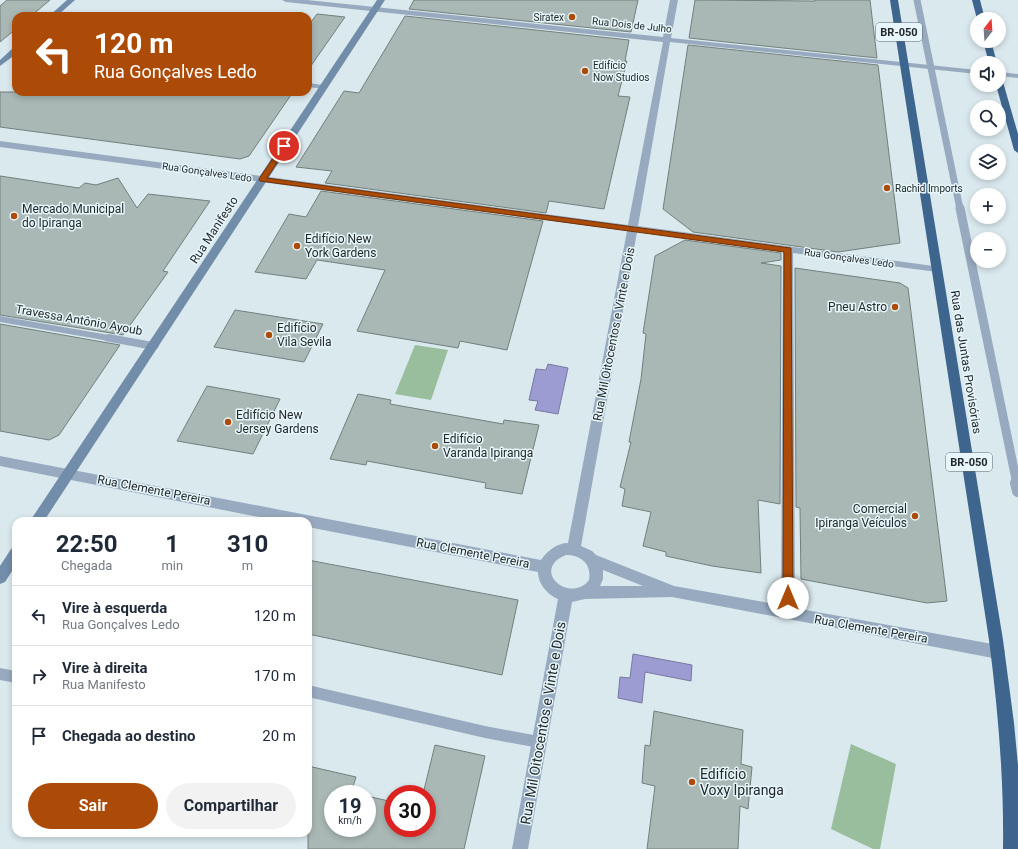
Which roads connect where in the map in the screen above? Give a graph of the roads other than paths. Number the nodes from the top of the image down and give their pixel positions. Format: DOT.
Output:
graph roads {
  1 [pos="71,0"];
  2 [pos="286,0"];
  3 [pos="381,0"];
  4 [pos="674,0"];
  5 [pos="894,0"];
  6 [pos="917,0"];
  7 [pos="976,0"];
  8 [pos="375,9"];
  9 [pos="58,12"];
  10 [pos="979,12"];
  11 [pos="667,40"];
  12 [pos="12,54"];
  13 [pos="0,64"];
  14 [pos="904,64"];
  15 [pos="970,71"];
  16 [pos="1006,75"];
  17 [pos="1018,76"];
  18 [pos="312,86"];
  19 [pos="324,87"];
  20 [pos="1002,92"];
  21 [pos="0,144"];
  22 [pos="1018,150"];
  23 [pos="263,179"];
  24 [pos="634,228"];
  25 [pos="788,250"];
  26 [pos="937,269"];
  27 [pos="0,319"];
  28 [pos="109,338"];
  29 [pos="153,346"];
  30 [pos="0,461"];
  31 [pos="68,474"];
  32 [pos="1018,491"];
  33 [pos="40,517"];
  34 [pos="288,517"];
  35 [pos="312,522"];
  36 [pos="574,549"];
  37 [pos="12,559"];
  38 [pos="591,559"];
  39 [pos="544,567"];
  40 [pos="0,578"];
  41 [pos="674,592"];
  42 [pos="586,593"];
  43 [pos="566,596"];
  44 [pos="788,614"];
  45 [pos="998,652"];
  46 [pos="0,674"];
  47 [pos="12,676"];
  48 [pos="312,692"];
  49 [pos="539,742"];
  50 [pos="520,849"];
  51 [pos="1011,849"];
  1 -- 9 [label="main road"];
  2 -- 8 [label="street, Rua Dois de Julho"];
  3 -- 8 [label="main road, Rua Manifesto"];
  4 -- 11 [label="street, Rua Mil Oitocentos e Vinte e Dois"];
  5 -- 14 [label="highway, Rua das Juntas Provisórias / BR-050"];
  6 -- 32 [label="lane, bridge"];
  7 -- 10 [label="highway"];
  8 -- 11 [label="street, Rua Dois de Julho"];
  8 -- 19 [label="main road, Rua Manifesto"];
  11 -- 14 [label="street, Rua Dois de Julho"];
  11 -- 24 [label="street, Rua Mil Oitocentos e Vinte e Dois"];
  12 -- 13 [label="main road"];
  14 -- 15 [label="street, Rua Dois de Julho"];
  14 -- 26 [label="highway, Rua das Juntas Provisórias / BR-050"];
  16 -- 17 [label="street"];
  18 -- 19 [label="street"];
  19 -- 23 [label="main road, Rua Manifesto"];
  20 -- 22 [label="highway"];
  21 -- 23 [label="street, Rua Gonçalves Ledo"];
  23 -- 24 [label="street, Rua Gonçalves Ledo"];
  23 -- 29 [label="main road, Rua Manifesto"];
  24 -- 25 [label="street, Rua Gonçalves Ledo"];
  24 -- 36 [label="street, Rua Mil Oitocentos e Vinte e Dois"];
  25 -- 26 [label="street, Rua Gonçalves Ledo"];
  25 -- 44 [label="street"];
  26 -- 45 [label="highway, Rua das Juntas Provisórias / BR-050"];
  27 -- 28 [label="lane, Travessa Antônio Ayoub"];
  28 -- 29 [label="street, Travessa Antônio Ayoub"];
  29 -- 31 [label="main road, Rua Manifesto"];
  30 -- 31 [label="street, Rua Clemente Pereira"];
  31 -- 33 [label="main road, Rua Manifesto"];
  31 -- 34 [label="street, Rua Clemente Pereira"];
  35 -- 39 [label="street, Rua Clemente Pereira"];
  36 -- 38 [label="street"];
  36 -- 39 [label="street"];
  37 -- 40 [label="main road"];
  38 -- 41 [label="street, Rua Clemente Pereira"];
  38 -- 42 [label="street"];
  39 -- 43 [label="street"];
  41 -- 42 [label="street, Rua Clemente Pereira"];
  41 -- 44 [label="street, Rua Clemente Pereira"];
  42 -- 43 [label="street"];
  43 -- 49 [label="street, Rua Mil Oitocentos e Vinte e Dois"];
  44 -- 45 [label="street, Rua Clemente Pereira"];
  45 -- 51 [label="highway, Rua das Juntas Provisórias / BR-050"];
  46 -- 47 [label="lane"];
  48 -- 49 [label="lane"];
  49 -- 50 [label="street, Rua Mil Oitocentos e Vinte e Dois"];
}
